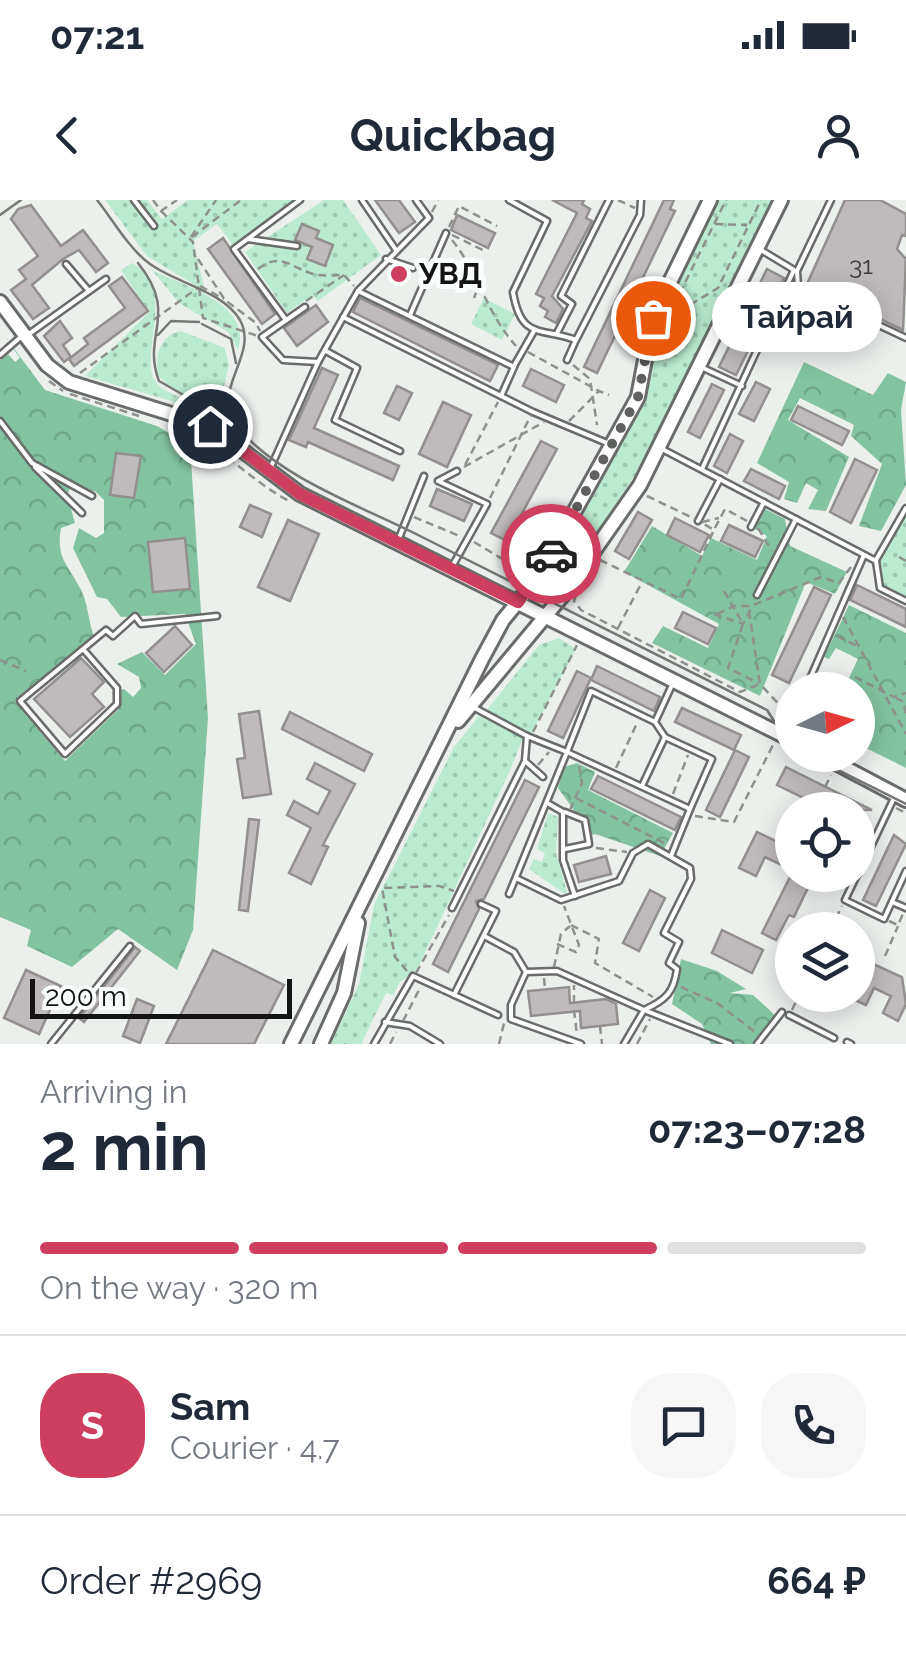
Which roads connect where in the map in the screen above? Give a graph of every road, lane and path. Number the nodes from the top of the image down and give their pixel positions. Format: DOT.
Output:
graph roads {
  1 [pos="134,200"];
  2 [pos="153,200"];
  3 [pos="177,200"];
  4 [pos="216,200"];
  5 [pos="241,200"];
  6 [pos="300,200"];
  7 [pos="362,200"];
  8 [pos="416,200"];
  9 [pos="438,200"];
  10 [pos="509,200"];
  11 [pos="610,200"];
  12 [pos="618,200"];
  13 [pos="641,200"];
  14 [pos="726,200"];
  15 [pos="761,200"];
  16 [pos="781,200"];
  17 [pos="830,200"];
  18 [pos="708,201"];
  19 [pos="640,210"];
  20 [pos="161,211"];
  21 [pos="429,218"];
  22 [pos="714,224"];
  23 [pos="749,225"];
  24 [pos="154,226"];
  25 [pos="497,226"];
  26 [pos="446,232"];
  27 [pos="190,238"];
  28 [pos="248,239"];
  29 [pos="263,241"];
  30 [pos="297,246"];
  31 [pos="757,248"];
  32 [pos="396,250"];
  33 [pos="487,252"];
  34 [pos="195,256"];
  35 [pos="270,260"];
  36 [pos="386,260"];
  37 [pos="66,264"];
  38 [pos="262,266"];
  39 [pos="413,268"];
  40 [pos="466,275"];
  41 [pos="344,276"];
  42 [pos="106,280"];
  43 [pos="480,282"];
  44 [pos="199,286"];
  45 [pos="358,291"];
  46 [pos="89,292"];
  47 [pos="306,298"];
  48 [pos="474,298"];
  49 [pos="225,300"];
  50 [pos="0,302"];
  51 [pos="305,307"];
  52 [pos="343,316"];
  53 [pos="410,316"];
  54 [pos="286,320"];
  55 [pos="534,332"];
  56 [pos="557,333"];
  57 [pos="24,336"];
  58 [pos="262,337"];
  59 [pos="906,338"];
  60 [pos="576,340"];
  61 [pos="324,350"];
  62 [pos="524,350"];
  63 [pos="0,354"];
  64 [pos="566,360"];
  65 [pos="318,362"];
  66 [pos="699,366"];
  67 [pos="514,367"];
  68 [pos="78,374"];
  69 [pos="591,384"];
  70 [pos="742,386"];
  71 [pos="599,391"];
  72 [pos="609,395"];
  73 [pos="501,396"];
  74 [pos="593,396"];
  75 [pos="529,419"];
  76 [pos="550,419"];
  77 [pos="0,420"];
  78 [pos="564,425"];
  79 [pos="597,425"];
  80 [pos="522,434"];
  81 [pos="612,445"];
  82 [pos="660,448"];
  83 [pos="400,451"];
  84 [pos="32,463"];
  85 [pos="464,468"];
  86 [pos="702,470"];
  87 [pos="457,472"];
  88 [pos="268,474"];
  89 [pos="424,476"];
  90 [pos="720,479"];
  91 [pos="92,496"];
  92 [pos="647,496"];
  93 [pos="764,502"];
  94 [pos="488,504"];
  95 [pos="906,508"];
  96 [pos="82,514"];
  97 [pos="720,518"];
  98 [pos="743,519"];
  99 [pos="796,519"];
  100 [pos="699,522"];
  101 [pos="750,528"];
  102 [pos="761,529"];
  103 [pos="714,530"];
  104 [pos="561,537"];
  105 [pos="397,543"];
  106 [pos="864,555"];
  107 [pos="776,558"];
  108 [pos="899,558"];
  109 [pos="594,559"];
  110 [pos="876,561"];
  111 [pos="906,561"];
  112 [pos="546,564"];
  113 [pos="858,568"];
  114 [pos="451,569"];
  115 [pos="575,578"];
  116 [pos="642,581"];
  117 [pos="724,591"];
  118 [pos="757,595"];
  119 [pos="574,601"];
  120 [pos="906,601"];
  121 [pos="518,602"];
  122 [pos="734,606"];
  123 [pos="750,608"];
  124 [pos="840,614"];
  125 [pos="217,616"];
  126 [pos="545,616"];
  127 [pos="743,624"];
  128 [pos="617,629"];
  129 [pos="832,633"];
  130 [pos="578,644"];
  131 [pos="858,646"];
  132 [pos="83,649"];
  133 [pos="874,658"];
  134 [pos="0,660"];
  135 [pos="869,668"];
  136 [pos="731,671"];
  137 [pos="26,672"];
  138 [pos="814,672"];
  139 [pos="674,680"];
  140 [pos="722,682"];
  141 [pos="760,684"];
  142 [pos="875,688"];
  143 [pos="882,692"];
  144 [pos="906,693"];
  145 [pos="894,697"];
  146 [pos="775,699"];
  147 [pos="470,706"];
  148 [pos="906,714"];
  149 [pos="655,722"];
  150 [pos="636,727"];
  151 [pos="906,734"];
  152 [pos="529,736"];
  153 [pos="775,736"];
  154 [pos="665,737"];
  155 [pos="442,743"];
  156 [pos="557,747"];
  157 [pos="691,749"];
  158 [pos="568,752"];
  159 [pos="775,753"];
  160 [pos="576,755"];
  161 [pos="524,761"];
  162 [pos="620,762"];
  163 [pos="535,770"];
  164 [pos="850,772"];
  165 [pos="831,774"];
  166 [pos="543,777"];
  167 [pos="642,786"];
  168 [pos="825,787"];
  169 [pos="576,798"];
  170 [pos="671,800"];
  171 [pos="897,800"];
  172 [pos="549,804"];
  173 [pos="690,808"];
  174 [pos="566,812"];
  175 [pos="906,813"];
  176 [pos="686,816"];
  177 [pos="875,841"];
  178 [pos="589,844"];
  179 [pos="674,848"];
  180 [pos="566,849"];
  181 [pos="633,853"];
  182 [pos="671,856"];
  183 [pos="906,872"];
  184 [pos="516,878"];
  185 [pos="849,892"];
  186 [pos="459,894"];
  187 [pos="509,894"];
  188 [pos="574,896"];
  189 [pos="467,897"];
  190 [pos="364,898"];
  191 [pos="561,900"];
  192 [pos="845,900"];
  193 [pos="892,902"];
  194 [pos="481,904"];
  195 [pos="452,908"];
  196 [pos="906,908"];
  197 [pos="839,912"];
  198 [pos="884,918"];
  199 [pos="572,925"];
  200 [pos="898,925"];
  201 [pos="486,937"];
  202 [pos="557,944"];
  203 [pos="130,946"];
  204 [pos="885,956"];
  205 [pos="554,971"];
  206 [pos="526,972"];
  207 [pos="413,976"];
  208 [pos="544,978"];
  209 [pos="576,980"];
  210 [pos="422,984"];
  211 [pos="674,986"];
  212 [pos="545,990"];
  213 [pos="454,995"];
  214 [pos="662,1002"];
  215 [pos="574,1003"];
  216 [pos="574,1010"];
  217 [pos="644,1010"];
  218 [pos="654,1012"];
  219 [pos="782,1012"];
  220 [pos="790,1013"];
  221 [pos="498,1015"];
  222 [pos="385,1022"];
  223 [pos="505,1022"];
  224 [pos="402,1023"];
  225 [pos="600,1026"];
  226 [pos="398,1029"];
  227 [pos="834,1038"];
  228 [pos="575,1040"];
  229 [pos="758,1043"];
  230 [pos="52,1044"];
  231 [pos="291,1044"];
  232 [pos="321,1044"];
  233 [pos="374,1044"];
  234 [pos="390,1044"];
  235 [pos="440,1044"];
  236 [pos="499,1044"];
  237 [pos="581,1044"];
  238 [pos="602,1044"];
  239 [pos="624,1044"];
  240 [pos="638,1044"];
  241 [pos="730,1044"];
  1 -- 24 [label="lane"];
  2 -- 20 [label="path"];
  3 -- 20 [label="path"];
  4 -- 27 [label="path"];
  5 -- 27 [label="path"];
  6 -- 28 [label="lane"];
  7 -- 32 [label="lane"];
  8 -- 21 [label="lane"];
  9 -- 21 [label="path"];
  10 -- 55 [label="lane"];
  11 -- 56 [label="lane"];
  12 -- 19 [label="path"];
  13 -- 19 [label="lane"];
  14 -- 22 [label="path"];
  15 -- 23 [label="path"];
  16 -- 31 [label="main road"];
  17 -- 59 [label="lane"];
  18 -- 81 [label="main road"];
  19 -- 60 [label="lane"];
  20 -- 27 [label="path"];
  21 -- 26 [label="path"];
  21 -- 32 [label="lane"];
  22 -- 23 [label="path"];
  22 -- 23 [label="path"];
  25 -- 26 [label="path"];
  26 -- 33 [label="path"];
  26 -- 43 [label="path"];
  26 -- 53 [label="lane"];
  27 -- 34 [label="path"];
  28 -- 29 [label="lane"];
  28 -- 54 [label="lane"];
  29 -- 30 [label="lane"];
  29 -- 35 [label="path"];
  31 -- 66 [label="main road"];
  31 -- 70 [label="lane"];
  32 -- 36 [label="lane"];
  34 -- 44 [label="path"];
  34 -- 49 [label="path"];
  35 -- 38 [label="path"];
  35 -- 41 [label="path"];
  36 -- 39 [label="lane"];
  36 -- 45 [label="lane"];
  37 -- 46 [label="lane"];
  40 -- 43 [label="path"];
  41 -- 45 [label="path"];
  41 -- 47 [label="path"];
  42 -- 46 [label="lane"];
  43 -- 48 [label="path"];
  43 -- 62 [label="path"];
  44 -- 49 [label="path"];
  44 -- 58 [label="path"];
  44 -- 68 [label="path"];
  45 -- 52 [label="lane"];
  45 -- 53 [label="lane"];
  46 -- 57 [label="lane"];
  49 -- 58 [label="path"];
  50 -- 57 [label="main road"];
  51 -- 54 [label="lane"];
  52 -- 61 [label="lane"];
  52 -- 73 [label="lane"];
  53 -- 67 [label="lane"];
  54 -- 58 [label="lane"];
  55 -- 56 [label="lane"];
  55 -- 62 [label="lane"];
  56 -- 60 [label="lane"];
  57 -- 63 [label="lane"];
  57 -- 88 [label="main road"];
  58 -- 65 [label="lane"];
  60 -- 64 [label="lane"];
  61 -- 65 [label="lane"];
  61 -- 83 [label="lane"];
  62 -- 67 [label="lane"];
  62 -- 69 [label="path"];
  64 -- 69 [label="path"];
  65 -- 88 [label="lane"];
  66 -- 70 [label="lane"];
  66 -- 82 [label="main road"];
  67 -- 73 [label="lane"];
  69 -- 71 [label="path"];
  69 -- 74 [label="path"];
  70 -- 86 [label="lane"];
  71 -- 72 [label="path"];
  71 -- 74 [label="path"];
  73 -- 76 [label="lane"];
  73 -- 85 [label="path"];
  74 -- 78 [label="path"];
  74 -- 79 [label="path"];
  75 -- 80 [label="path"];
  76 -- 78 [label="lane"];
  76 -- 80 [label="path"];
  77 -- 84 [label="lane"];
  78 -- 81 [label="lane"];
  80 -- 85 [label="path"];
  80 -- 94 [label="path"];
  81 -- 104 [label="main road"];
  82 -- 86 [label="lane"];
  82 -- 109 [label="main road"];
  84 -- 91 [label="lane"];
  84 -- 96 [label="lane"];
  85 -- 87 [label="path"];
  86 -- 90 [label="lane"];
  87 -- 94 [label="lane"];
  88 -- 105 [label="main road"];
  89 -- 105 [label="lane"];
  90 -- 93 [label="lane"];
  90 -- 100 [label="lane"];
  92 -- 100 [label="path"];
  93 -- 99 [label="lane"];
  93 -- 101 [label="lane"];
  94 -- 114 [label="lane"];
  95 -- 110 [label="lane"];
  97 -- 98 [label="path"];
  97 -- 100 [label="path"];
  97 -- 103 [label="path"];
  99 -- 106 [label="lane"];
  99 -- 107 [label="lane"];
  100 -- 103 [label="path"];
  102 -- 107 [label="path"];
  103 -- 116 [label="path"];
  104 -- 109 [label="main road"];
  104 -- 112 [label="main road"];
  105 -- 114 [label="main road"];
  106 -- 110 [label="lane"];
  106 -- 113 [label="lane"];
  107 -- 118 [label="lane"];
  108 -- 111 [label="path"];
  109 -- 115 [label="main road"];
  109 -- 116 [label="path"];
  110 -- 120 [label="lane"];
  112 -- 115 [label="main road"];
  112 -- 121 [label="main road"];
  113 -- 123 [label="path"];
  113 -- 124 [label="lane"];
  114 -- 121 [label="main road"];
  115 -- 126 [label="main road"];
  116 -- 128 [label="path"];
  117 -- 122 [label="path"];
  118 -- 123 [label="path"];
  119 -- 128 [label="path"];
  121 -- 126 [label="main road"];
  121 -- 155 [label="main road"];
  122 -- 123 [label="path"];
  122 -- 127 [label="path"];
  122 -- 127 [label="path"];
  123 -- 127 [label="path"];
  123 -- 141 [label="path"];
  124 -- 129 [label="lane"];
  124 -- 131 [label="path"];
  125 -- 132 [label="lane"];
  126 -- 139 [label="main road"];
  126 -- 147 [label="main road"];
  127 -- 136 [label="path"];
  128 -- 140 [label="path"];
  129 -- 131 [label="path"];
  129 -- 138 [label="lane"];
  130 -- 152 [label="path"];
  131 -- 135 [label="path"];
  132 -- 132 [label="lane"];
  133 -- 135 [label="path"];
  134 -- 137 [label="path"];
  135 -- 143 [label="path"];
  136 -- 140 [label="path"];
  136 -- 141 [label="path"];
  139 -- 149 [label="lane"];
  139 -- 153 [label="main road"];
  140 -- 141 [label="path"];
  141 -- 146 [label="path"];
  142 -- 143 [label="path"];
  143 -- 145 [label="path"];
  143 -- 151 [label="path"];
  144 -- 145 [label="path"];
  145 -- 148 [label="path"];
  147 -- 152 [label="lane"];
  147 -- 155 [label="main road"];
  149 -- 154 [label="lane"];
  149 -- 158 [label="lane"];
  150 -- 162 [label="path"];
  152 -- 156 [label="lane"];
  152 -- 161 [label="lane"];
  154 -- 157 [label="lane"];
  154 -- 167 [label="lane"];
  155 -- 190 [label="main road"];
  156 -- 158 [label="lane"];
  156 -- 163 [label="path"];
  157 -- 170 [label="path"];
  157 -- 173 [label="lane"];
  158 -- 160 [label="lane"];
  158 -- 172 [label="lane"];
  159 -- 176 [label="path"];
  160 -- 167 [label="lane"];
  160 -- 169 [label="path"];
  161 -- 163 [label="lane"];
  161 -- 186 [label="lane"];
  163 -- 166 [label="lane"];
  164 -- 171 [label="main road"];
  165 -- 168 [label="path"];
  167 -- 170 [label="lane"];
  169 -- 174 [label="path"];
  169 -- 179 [label="path"];
  170 -- 173 [label="lane"];
  171 -- 175 [label="path"];
  171 -- 177 [label="lane"];
  172 -- 174 [label="lane"];
  172 -- 184 [label="lane"];
  173 -- 176 [label="lane"];
  174 -- 178 [label="lane"];
  174 -- 180 [label="lane"];
  176 -- 179 [label="lane"];
  178 -- 180 [label="lane"];
  178 -- 181 [label="path"];
  179 -- 182 [label="lane"];
  180 -- 188 [label="lane"];
  181 -- 182 [label="lane"];
  181 -- 188 [label="lane"];
  182 -- 211 [label="lane"];
  183 -- 193 [label="lane"];
  184 -- 187 [label="lane"];
  184 -- 191 [label="lane"];
  185 -- 192 [label="lane"];
  186 -- 189 [label="lane"];
  186 -- 195 [label="lane"];
  186 -- 207 [label="path"];
  188 -- 191 [label="lane"];
  190 -- 231 [label="main road"];
  190 -- 232 [label="main road"];
  191 -- 199 [label="path"];
  192 -- 197 [label="path"];
  192 -- 198 [label="lane"];
  193 -- 196 [label="lane"];
  193 -- 198 [label="lane"];
  194 -- 201 [label="lane"];
  195 -- 207 [label="path"];
  196 -- 200 [label="path"];
  198 -- 200 [label="path"];
  199 -- 202 [label="path"];
  199 -- 202 [label="path"];
  199 -- 214 [label="path"];
  200 -- 204 [label="path"];
  201 -- 206 [label="lane"];
  201 -- 213 [label="lane"];
  202 -- 205 [label="path"];
  203 -- 230 [label="lane"];
  205 -- 206 [label="lane"];
  205 -- 209 [label="lane"];
  206 -- 228 [label="lane"];
  207 -- 213 [label="lane"];
  207 -- 222 [label="lane"];
  208 -- 212 [label="path"];
  209 -- 215 [label="path"];
  209 -- 217 [label="lane"];
  210 -- 224 [label="path"];
  211 -- 214 [label="lane"];
  211 -- 229 [label="path"];
  213 -- 221 [label="lane"];
  214 -- 217 [label="lane"];
  216 -- 228 [label="path"];
  217 -- 218 [label="lane"];
  217 -- 239 [label="lane"];
  218 -- 240 [label="path"];
  218 -- 241 [label="lane"];
  219 -- 229 [label="lane"];
  220 -- 227 [label="lane"];
  222 -- 233 [label="lane"];
  222 -- 235 [label="lane"];
  223 -- 236 [label="path"];
  225 -- 238 [label="path"];
  226 -- 234 [label="path"];
  228 -- 237 [label="lane"];
}
